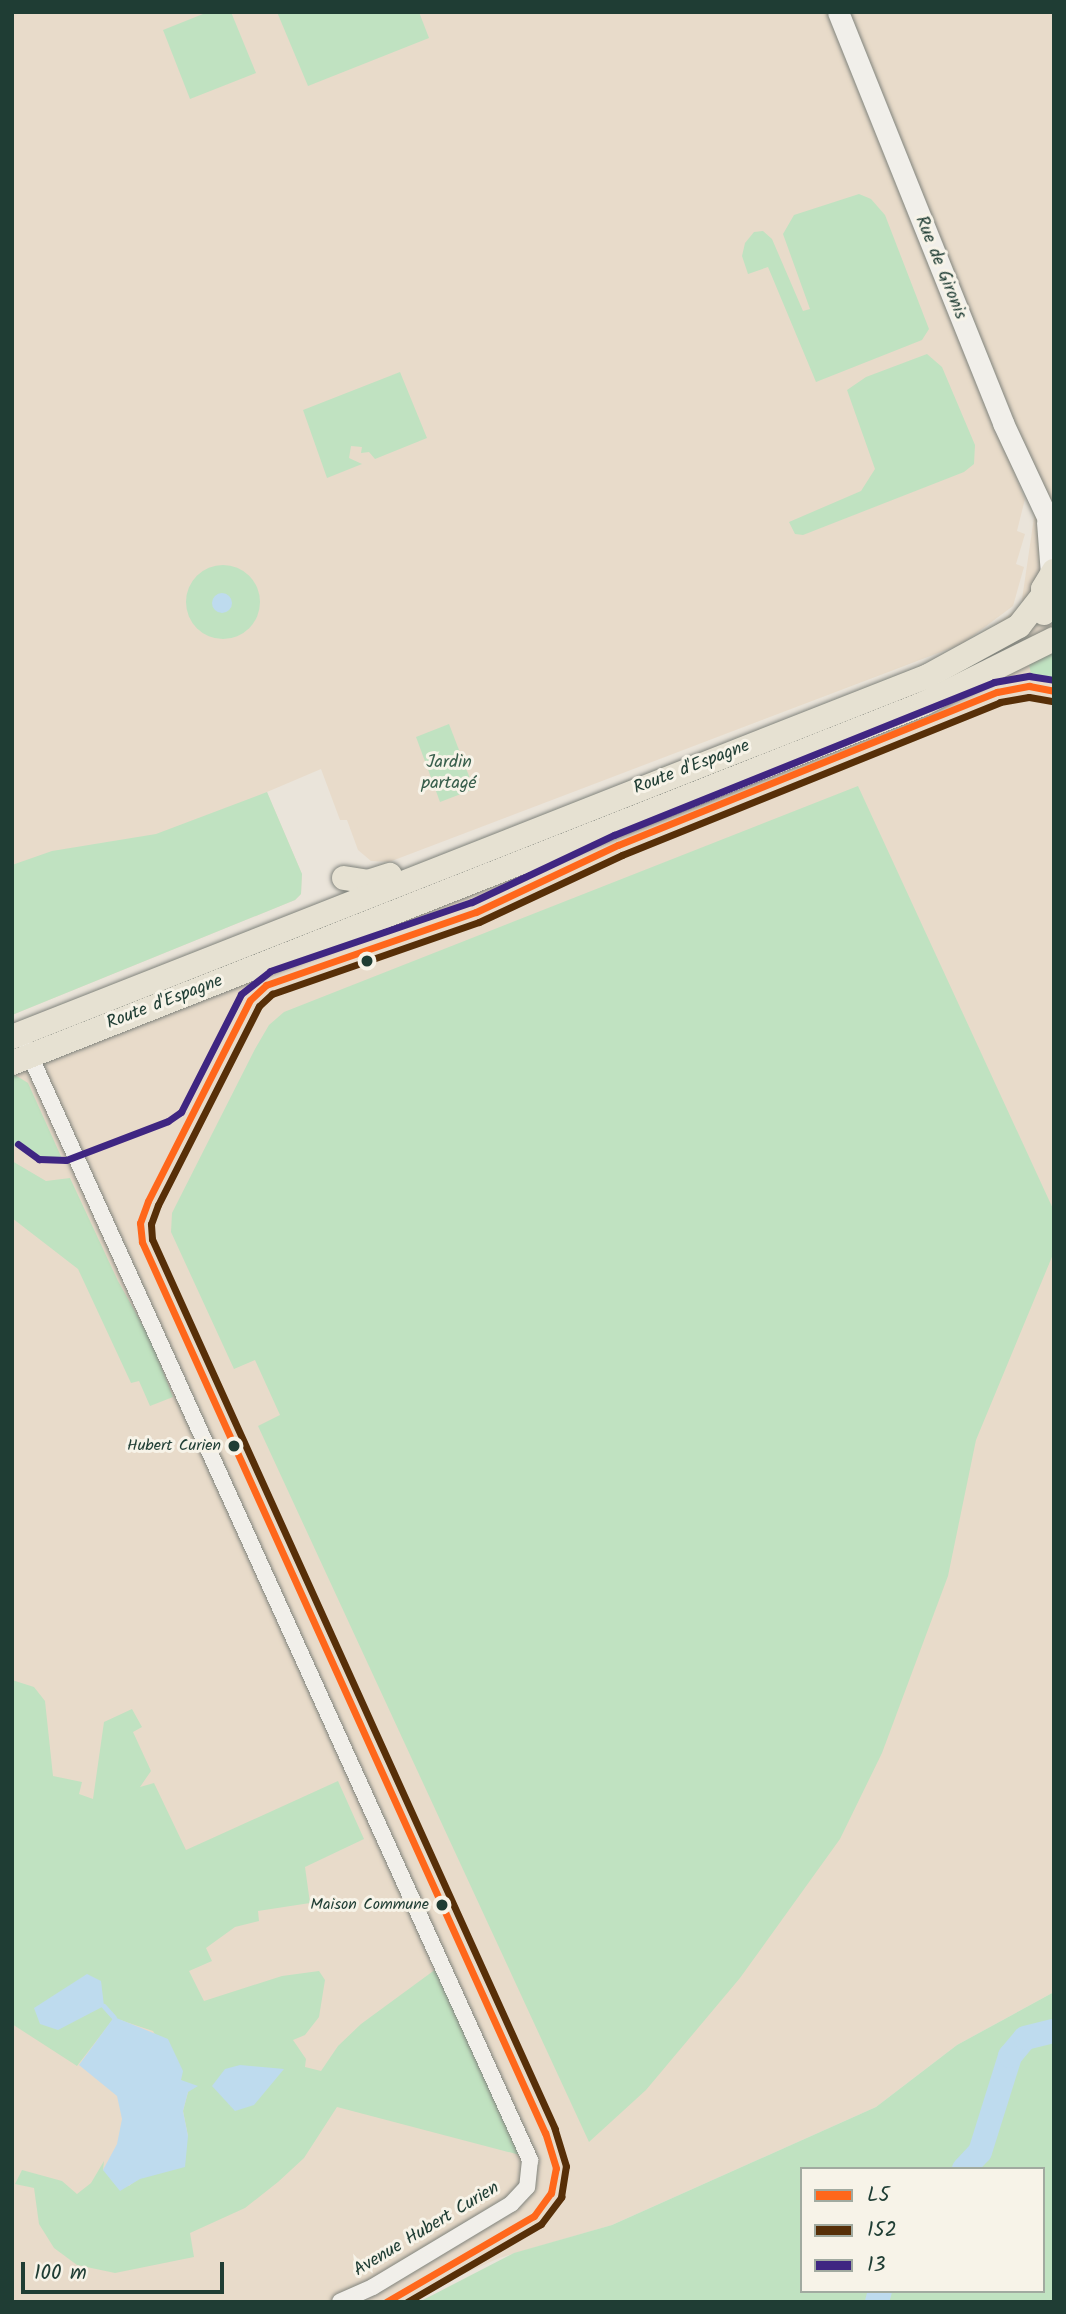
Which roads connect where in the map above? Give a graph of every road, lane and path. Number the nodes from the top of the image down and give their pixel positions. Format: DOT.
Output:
graph roads {
  1 [pos="838,12"];
  2 [pos="1050,527"];
  3 [pos="1052,573"];
  4 [pos="1042,597"];
  5 [pos="1054,630"];
  6 [pos="1054,639"];
  7 [pos="485,849"];
  8 [pos="344,878"];
  9 [pos="19,1047"];
  10 [pos="340,2302"];
  1 -- 2 [label="street, Rue de Gironis"];
  2 -- 3 [label="street, Rue de Gironis"];
  3 -- 4 [label="main road, Route d'Espagne"];
  4 -- 5 [label="main road"];
  4 -- 7 [label="main road, Route d'Espagne"];
  6 -- 9 [label="main road, Route d'Espagne"];
  7 -- 8 [label="main road"];
  7 -- 9 [label="main road, Route d'Espagne"];
  9 -- 10 [label="street, Avenue Hubert Curien"];
}
